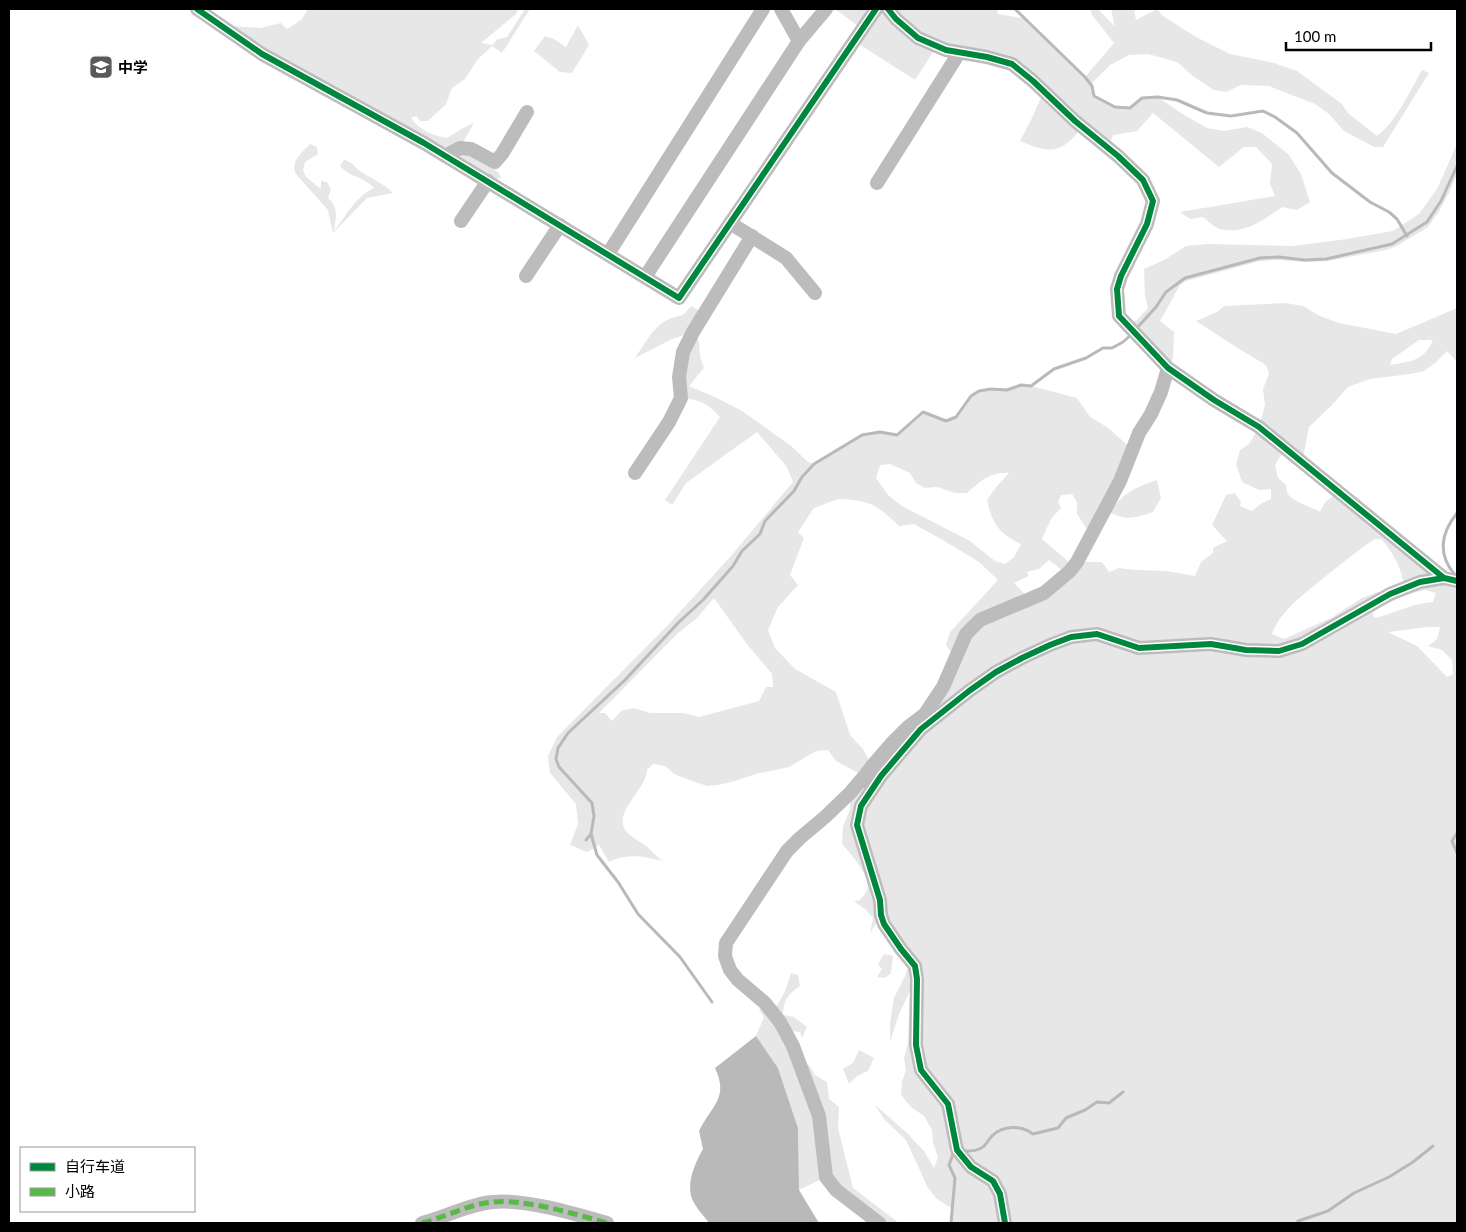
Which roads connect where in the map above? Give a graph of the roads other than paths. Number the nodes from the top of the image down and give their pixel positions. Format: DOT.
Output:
graph roads {
  1 [pos="197,9"];
  2 [pos="762,9"];
  3 [pos="781,9"];
  4 [pos="826,9"];
  5 [pos="876,9"];
  6 [pos="888,9"];
  7 [pos="800,41"];
  8 [pos="959,52"];
  9 [pos="527,112"];
  10 [pos="445,156"];
  11 [pos="488,181"];
  12 [pos="877,183"];
  13 [pos="461,221"];
  14 [pos="730,223"];
  15 [pos="560,225"];
  16 [pos="752,236"];
  17 [pos="608,254"];
  18 [pos="526,276"];
  19 [pos="645,277"];
  20 [pos="815,293"];
  21 [pos="1168,368"];
  22 [pos="635,473"];
  23 [pos="1451,580"];
  24 [pos="867,773"];
  25 [pos="861,806"];
  26 [pos="422,1223"];
  27 [pos="607,1223"];
  28 [pos="879,1223"];
  29 [pos="1005,1223"];
  1 -- 10 [label="street"];
  2 -- 17 [label="street"];
  3 -- 7 [label="street"];
  4 -- 7 [label="street"];
  5 -- 14 [label="street"];
  6 -- 8 [label="street"];
  7 -- 19 [label="street"];
  8 -- 12 [label="street"];
  8 -- 21 [label="street"];
  9 -- 10 [label="street"];
  10 -- 11 [label="street"];
  11 -- 13 [label="street"];
  11 -- 15 [label="street"];
  14 -- 16 [label="street"];
  14 -- 19 [label="street"];
  15 -- 17 [label="street"];
  15 -- 18 [label="street"];
  16 -- 20 [label="street"];
  16 -- 22 [label="street"];
  17 -- 19 [label="street"];
  21 -- 23 [label="street"];
  21 -- 24 [label="street"];
  23 -- 25 [label="street"];
  24 -- 25 [label="street"];
  24 -- 28 [label="street"];
  25 -- 29 [label="street"];
  26 -- 27 [label="street"];
}
